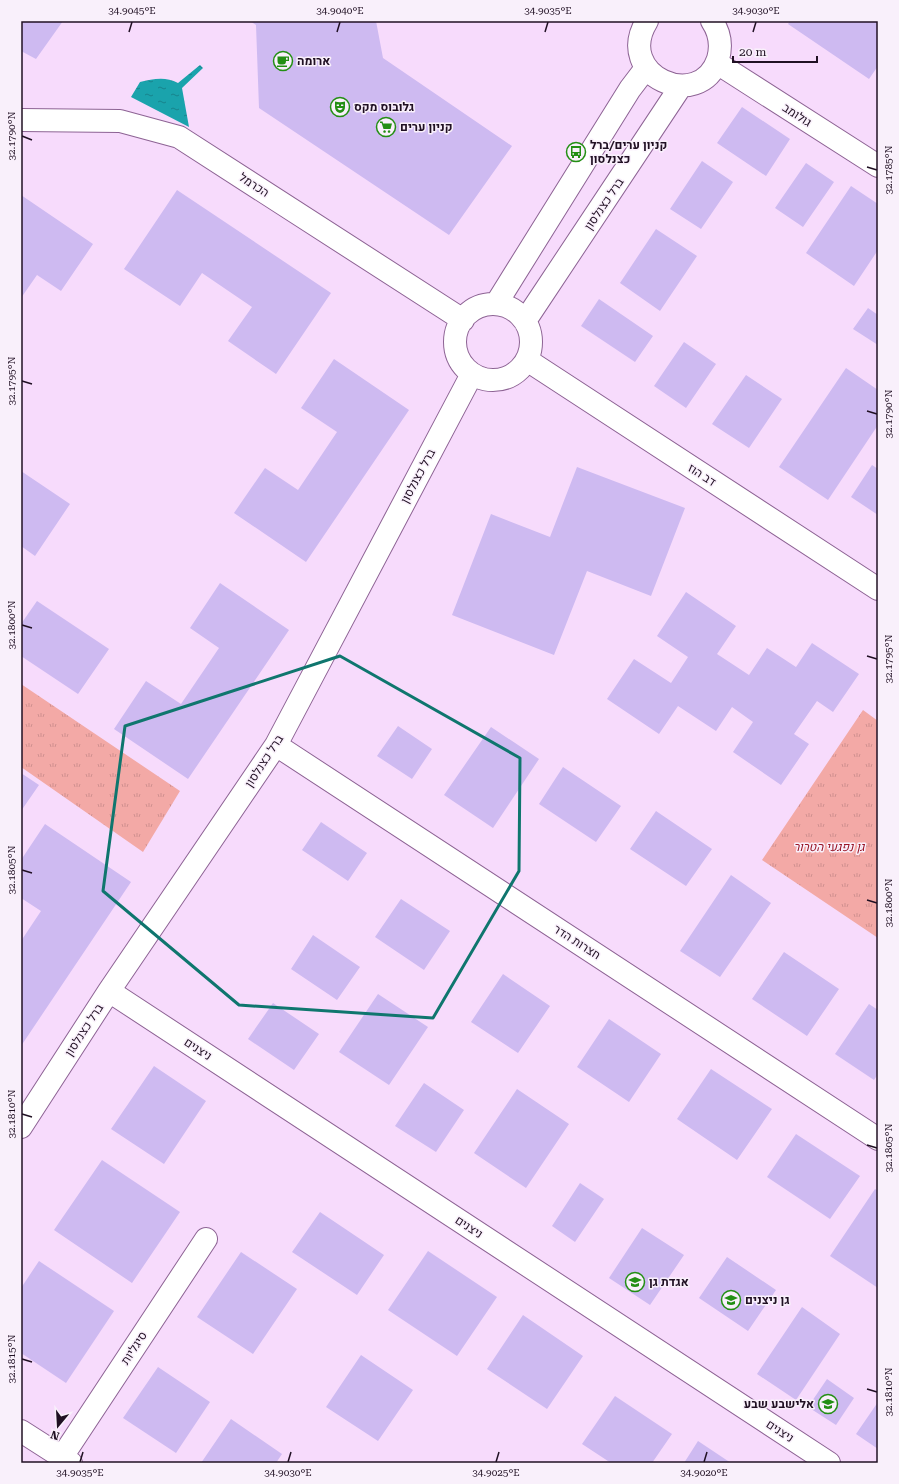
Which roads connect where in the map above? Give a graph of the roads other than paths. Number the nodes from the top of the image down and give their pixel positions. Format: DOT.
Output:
graph roads {
  1 [pos="647,21"];
  2 [pos="713,21"];
  3 [pos="716,63"];
  4 [pos="646,68"];
  5 [pos="681,86"];
  6 [pos="21,120"];
  7 [pos="878,166"];
  8 [pos="496,304"];
  9 [pos="463,320"];
  10 [pos="525,321"];
  11 [pos="527,360"];
  12 [pos="472,374"];
  13 [pos="878,589"];
  14 [pos="276,745"];
  15 [pos="109,991"];
  16 [pos="21,1127"];
  17 [pos="878,1139"];
  18 [pos="206,1239"];
  19 [pos="21,1431"];
  20 [pos="66,1460"];
  21 [pos="829,1463"];
  1 -- 4 [label="street"];
  2 -- 3 [label="street"];
  3 -- 5 [label="street"];
  3 -- 7 [label="street, גולומב"];
  4 -- 5 [label="street"];
  4 -- 8 [label="street"];
  5 -- 10 [label="street, ברל כצנלסון"];
  6 -- 9 [label="street, הכרמל"];
  8 -- 9 [label="street"];
  8 -- 10 [label="street"];
  9 -- 12 [label="street"];
  10 -- 11 [label="street"];
  11 -- 12 [label="street"];
  11 -- 13 [label="street, דב הוז"];
  12 -- 14 [label="street, ברל כצנלסון"];
  14 -- 15 [label="street, ברל כצנלסון"];
  14 -- 17 [label="street, חצרות הדר"];
  15 -- 16 [label="street, ברל כצנלסון"];
  15 -- 21 [label="street, ניצנים"];
  18 -- 20 [label="street, סיגליות"];
  19 -- 20 [label="street"];
}
